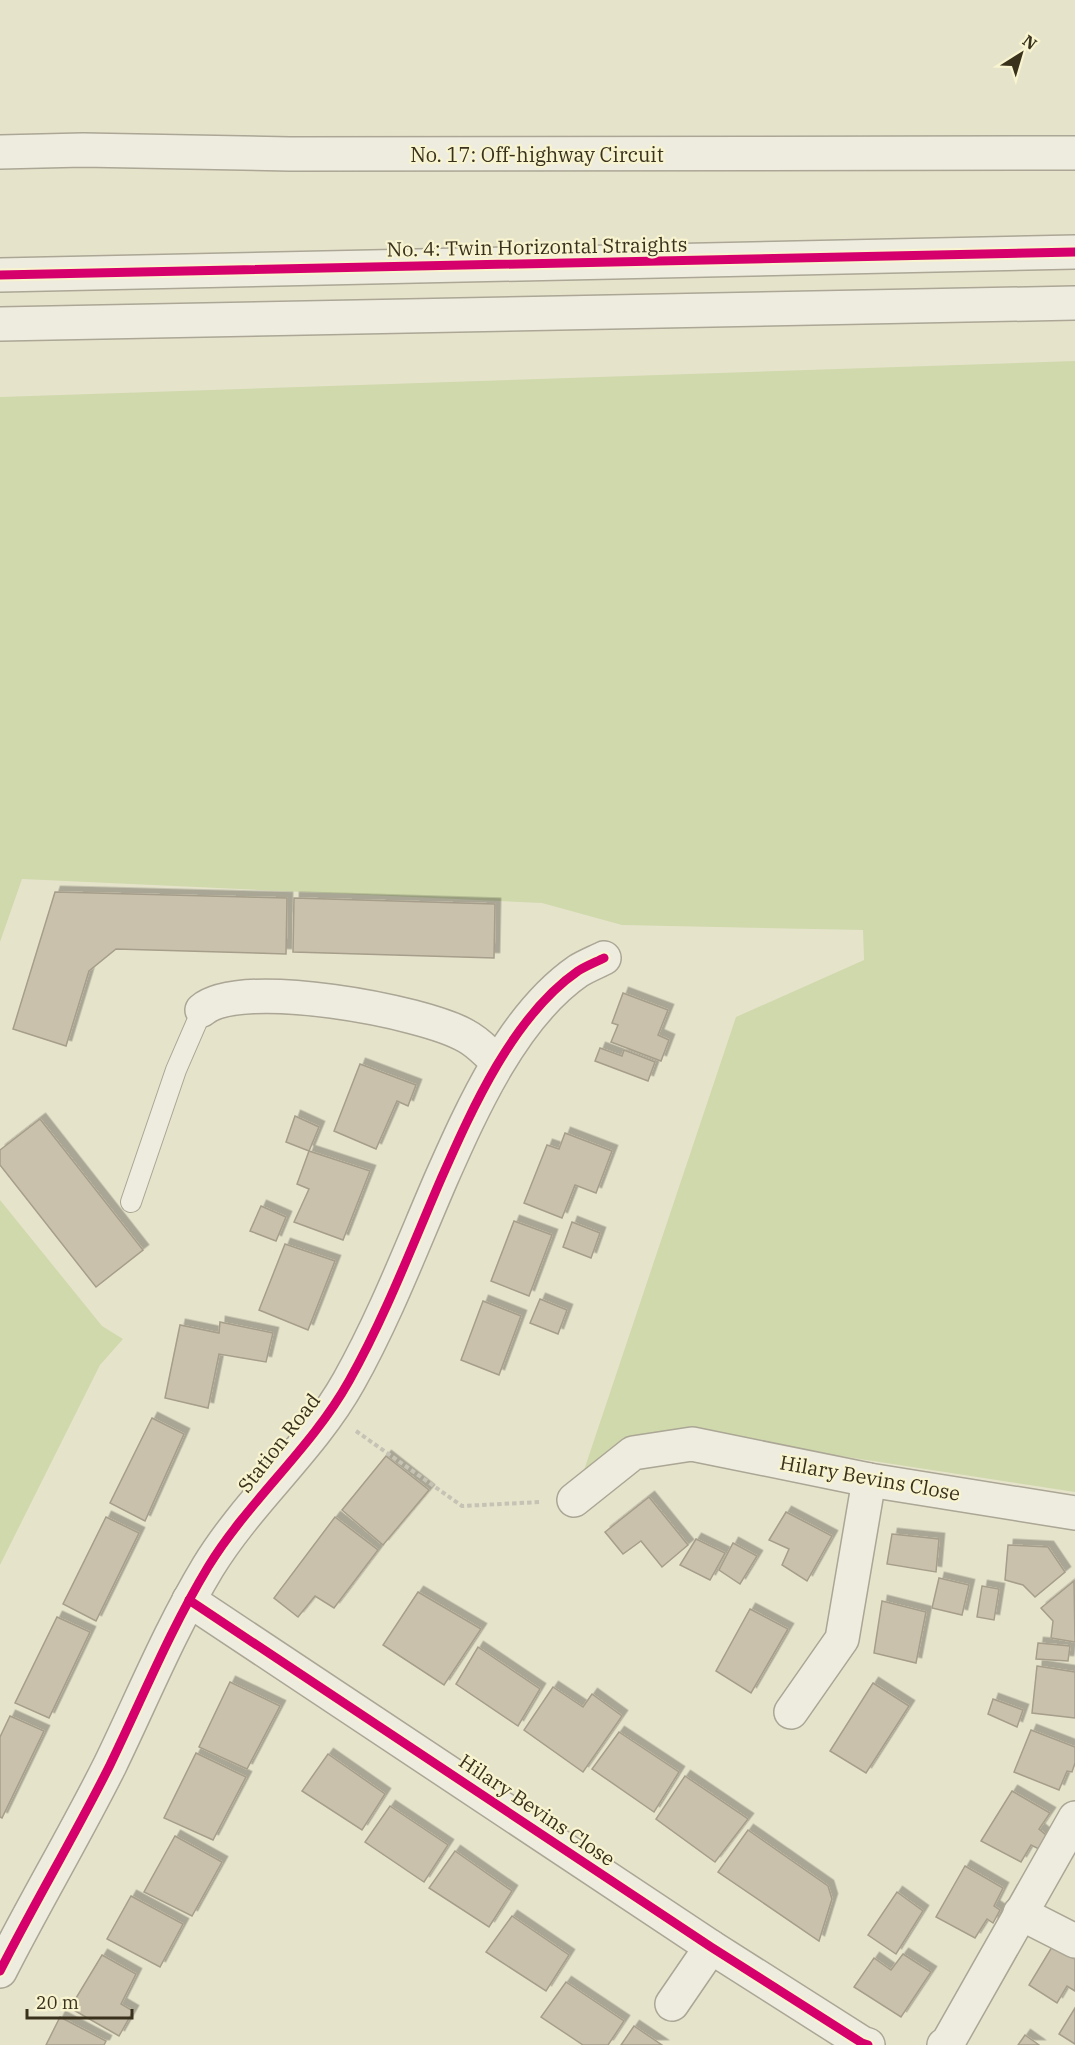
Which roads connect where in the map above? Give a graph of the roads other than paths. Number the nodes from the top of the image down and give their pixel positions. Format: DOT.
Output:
graph roads {
  1 [pos="0,152"];
  2 [pos="1075,153"];
  3 [pos="1075,252"];
  4 [pos="0,276"];
  5 [pos="1075,303"];
  6 [pos="0,324"];
  7 [pos="604,958"];
  8 [pos="202,1010"];
  9 [pos="498,1062"];
  10 [pos="131,1202"];
  11 [pos="869,1480"];
  12 [pos="574,1500"];
  13 [pos="1075,1513"];
  14 [pos="189,1600"];
  15 [pos="791,1712"];
  16 [pos="1075,1818"];
  17 [pos="1020,1913"];
  18 [pos="1075,1941"];
  19 [pos="711,1947"];
  20 [pos="0,1971"];
  21 [pos="672,2004"];
  22 [pos="868,2045"];
  23 [pos="944,2045"];
  1 -- 2 [label="street, No. 17: Off-highway Circuit"];
  3 -- 4 [label="street, No. 4: Twin Horizontal Straights"];
  5 -- 6 [label="street"];
  7 -- 9 [label="street, Station Road"];
  8 -- 9 [label="street"];
  8 -- 10 [label="lane"];
  9 -- 14 [label="street, Station Road"];
  11 -- 12 [label="street, Hilary Bevins Close"];
  11 -- 13 [label="street, Hilary Bevins Close"];
  11 -- 15 [label="street"];
  14 -- 19 [label="street, Hilary Bevins Close"];
  14 -- 20 [label="street, Station Road"];
  16 -- 17 [label="street"];
  17 -- 18 [label="street"];
  17 -- 23 [label="street"];
  19 -- 21 [label="street"];
  19 -- 22 [label="street, Hilary Bevins Close"];
}
